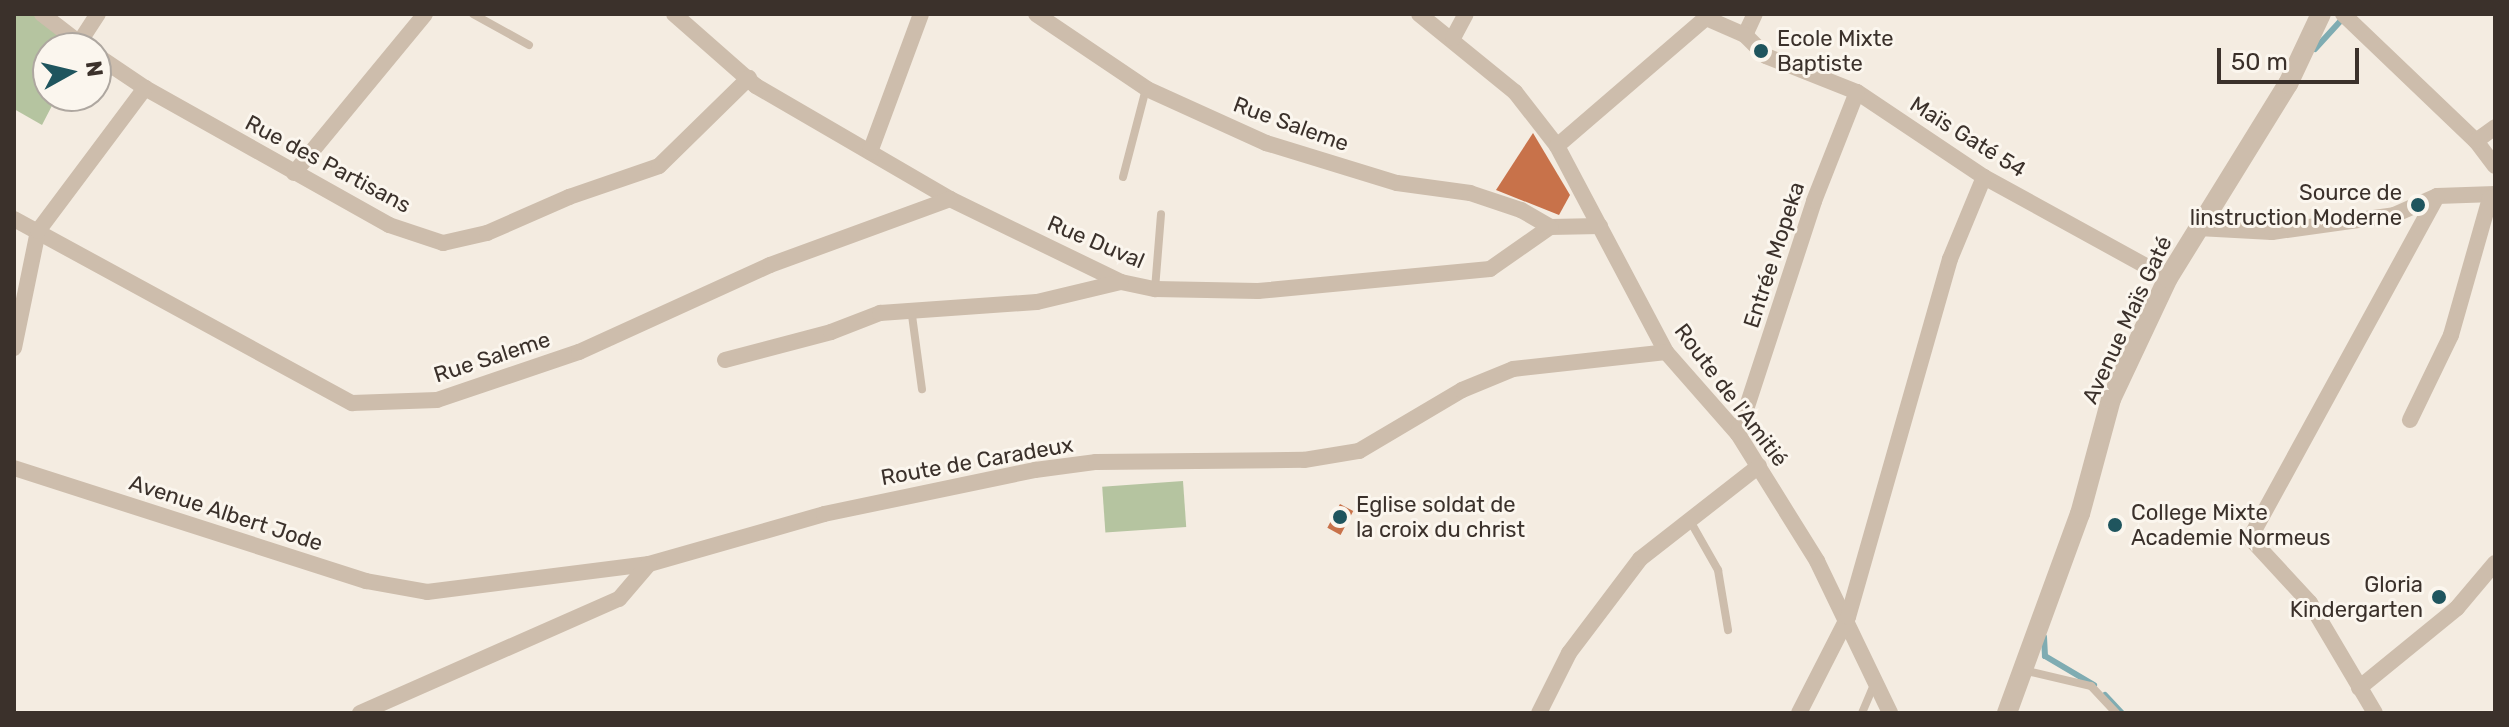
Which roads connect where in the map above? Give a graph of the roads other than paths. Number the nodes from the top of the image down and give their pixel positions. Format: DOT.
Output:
graph roads {
  1 [pos="42,14"];
  2 [pos="98,14"];
  3 [pos="425,14"];
  4 [pos="473,14"];
  5 [pos="674,14"];
  6 [pos="921,14"];
  7 [pos="1036,14"];
  8 [pos="1419,14"];
  9 [pos="1466,14"];
  10 [pos="1755,14"];
  11 [pos="2321,14"];
  12 [pos="2343,14"];
  13 [pos="64,32"];
  14 [pos="89,32"];
  15 [pos="1745,35"];
  16 [pos="1453,38"];
  17 [pos="529,45"];
  18 [pos="112,66"];
  19 [pos="749,78"];
  20 [pos="145,88"];
  21 [pos="1147,89"];
  22 [pos="1857,92"];
  23 [pos="2495,127"];
  24 [pos="2476,141"];
  25 [pos="1557,146"];
  26 [pos="870,152"];
  27 [pos="2495,166"];
  28 [pos="294,173"];
  29 [pos="1123,177"];
  30 [pos="1984,177"];
  31 [pos="2437,196"];
  32 [pos="2493,196"];
  33 [pos="950,199"];
  34 [pos="1161,214"];
  35 [pos="14,219"];
  36 [pos="1600,226"];
  37 [pos="1550,227"];
  38 [pos="2198,228"];
  39 [pos="38,231"];
  40 [pos="2168,278"];
  41 [pos="1121,282"];
  42 [pos="1155,289"];
  43 [pos="910,307"];
  44 [pos="14,348"];
  45 [pos="1666,352"];
  46 [pos="725,360"];
  47 [pos="922,389"];
  48 [pos="2410,420"];
  49 [pos="1738,434"];
  50 [pos="1759,466"];
  51 [pos="14,468"];
  52 [pos="1689,519"];
  53 [pos="2495,563"];
  54 [pos="649,564"];
  55 [pos="427,592"];
  56 [pos="1848,617"];
  57 [pos="1728,630"];
  58 [pos="2027,671"];
  59 [pos="1874,685"];
  60 [pos="2359,688"];
  61 [pos="360,713"];
  62 [pos="1539,713"];
  63 [pos="1799,713"];
  64 [pos="1862,713"];
  65 [pos="1890,713"];
  66 [pos="2007,713"];
  67 [pos="2116,713"];
  68 [pos="2375,713"];
  1 -- 13 [label="street"];
  2 -- 14 [label="street"];
  3 -- 28 [label="street"];
  4 -- 17 [label="lane"];
  5 -- 19 [label="street, Rue Duval"];
  6 -- 26 [label="street"];
  7 -- 21 [label="street, Rue Saleme"];
  8 -- 16 [label="street, Route de l'Amitié"];
  9 -- 16 [label="street"];
  10 -- 15 [label="street"];
  11 -- 38 [label="street, Avenue Maïs Gaté"];
  12 -- 24 [label="street"];
  15 -- 22 [label="street, Maïs Gaté 54"];
  15 -- 25 [label="street, Maïs Gaté 54"];
  16 -- 25 [label="street, Route de l'Amitié"];
  18 -- 20 [label="street, Rue des Partisans"];
  19 -- 26 [label="street, Rue Duval"];
  19 -- 28 [label="street, Rue des Partisans"];
  20 -- 28 [label="street, Rue des Partisans"];
  20 -- 39 [label="street"];
  21 -- 29 [label="lane"];
  21 -- 37 [label="street, Rue Saleme"];
  22 -- 30 [label="street, Maïs Gaté 54"];
  22 -- 49 [label="street, Entrée Mopeka"];
  23 -- 24 [label="street"];
  24 -- 27 [label="street"];
  25 -- 36 [label="street, Route de l'Amitié"];
  26 -- 33 [label="street, Rue Duval"];
  30 -- 40 [label="street, Maïs Gaté 54"];
  30 -- 56 [label="street"];
  31 -- 32 [label="street"];
  31 -- 38 [label="street"];
  31 -- 60 [label="street"];
  32 -- 48 [label="street"];
  33 -- 39 [label="street, Rue Saleme"];
  33 -- 41 [label="street, Rue Duval"];
  34 -- 42 [label="lane"];
  35 -- 39 [label="street, Rue Saleme"];
  36 -- 37 [label="street"];
  36 -- 45 [label="street, Route de l'Amitié"];
  37 -- 42 [label="street, Rue Duval"];
  38 -- 40 [label="street, Avenue Maïs Gaté"];
  39 -- 44 [label="street"];
  40 -- 58 [label="street, Avenue Maïs Gaté"];
  41 -- 42 [label="street, Rue Duval"];
  41 -- 43 [label="street"];
  43 -- 46 [label="street"];
  43 -- 47 [label="lane"];
  45 -- 49 [label="street, Route de l'Amitié"];
  45 -- 54 [label="street, Route de Caradeux"];
  49 -- 50 [label="street, Route de l'Amitié"];
  50 -- 52 [label="street"];
  50 -- 56 [label="street, Route de l'Amitié"];
  51 -- 55 [label="street, Avenue Albert Jode"];
  52 -- 57 [label="lane"];
  52 -- 62 [label="street"];
  53 -- 60 [label="street"];
  54 -- 55 [label="street, Route de Caradeux"];
  54 -- 61 [label="street"];
  56 -- 59 [label="street, Route de l'Amitié"];
  56 -- 63 [label="street"];
  58 -- 66 [label="street, Avenue Maïs Gaté"];
  58 -- 67 [label="lane"];
  59 -- 64 [label="lane"];
  59 -- 65 [label="street, Route de l'Amitié"];
  60 -- 68 [label="street"];
}
